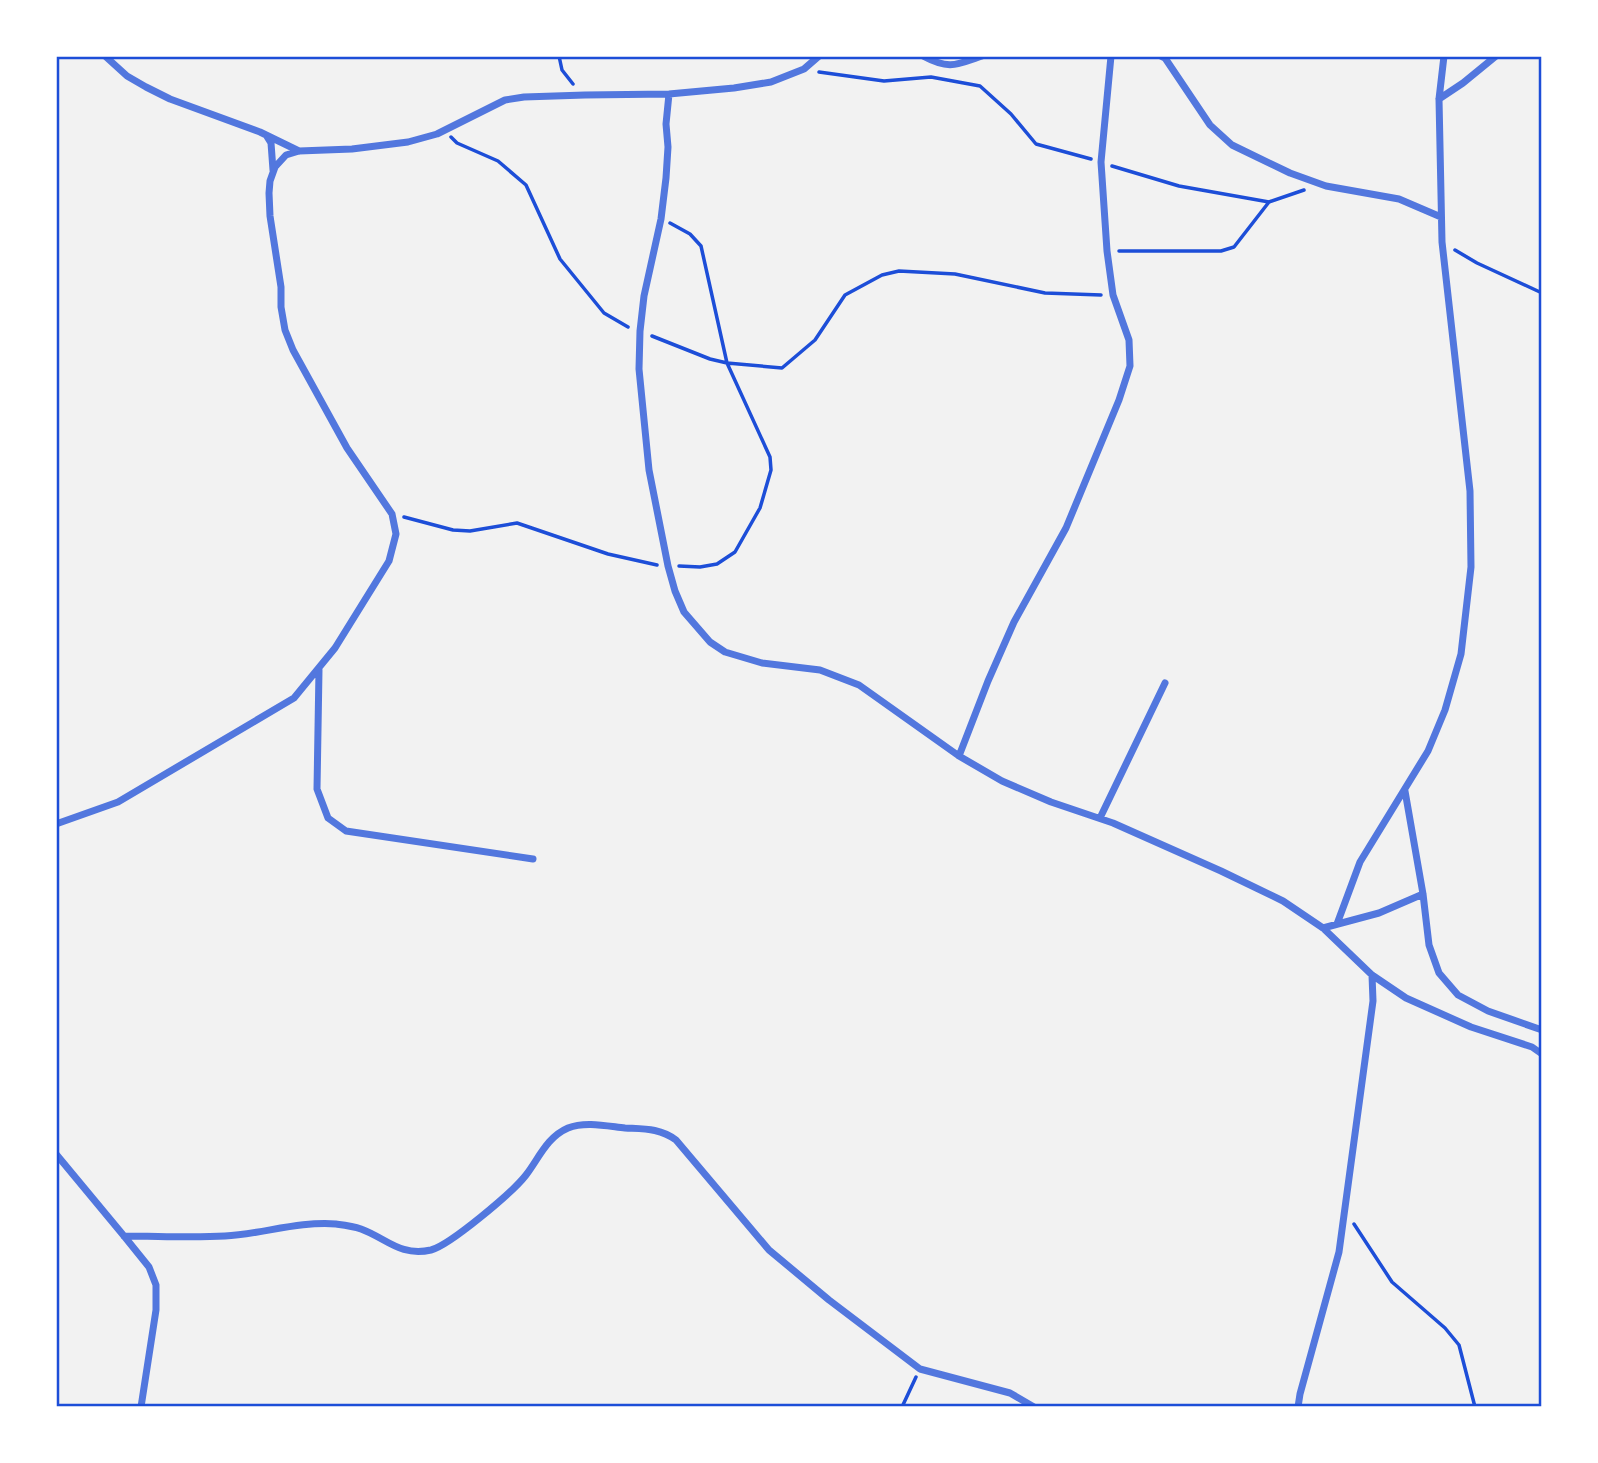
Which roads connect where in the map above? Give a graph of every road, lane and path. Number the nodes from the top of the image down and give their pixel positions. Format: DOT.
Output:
graph roads {
  1 [pos="105,56"];
  2 [pos="559,56"];
  3 [pos="819,56"];
  4 [pos="923,56"];
  5 [pos="982,56"];
  6 [pos="1111,56"];
  7 [pos="1161,56"];
  8 [pos="1444,56"];
  9 [pos="1496,56"];
  10 [pos="804,69"];
  11 [pos="669,93"];
  12 [pos="585,95"];
  13 [pos="1439,99"];
  14 [pos="444,131"];
  15 [pos="265,134"];
  16 [pos="299,151"];
  17 [pos="1101,162"];
  18 [pos="273,172"];
  19 [pos="1326,186"];
  20 [pos="1269,202"];
  21 [pos="1441,217"];
  22 [pos="661,219"];
  23 [pos="1442,242"];
  24 [pos="1107,251"];
  25 [pos="1542,293"];
  26 [pos="1113,295"];
  27 [pos="640,331"];
  28 [pos="727,363"];
  29 [pos="392,514"];
  30 [pos="668,566"];
  31 [pos="319,669"];
  32 [pos="1165,683"];
  33 [pos="958,756"];
  34 [pos="1405,791"];
  35 [pos="1100,818"];
  36 [pos="56,824"];
  37 [pos="533,859"];
  38 [pos="1423,894"];
  39 [pos="1337,924"];
  40 [pos="1323,928"];
  41 [pos="1372,975"];
  42 [pos="1542,1030"];
  43 [pos="1542,1054"];
  44 [pos="56,1154"];
  45 [pos="1346,1210"];
  46 [pos="124,1236"];
  47 [pos="920,1369"];
  48 [pos="141,1407"];
  49 [pos="902,1407"];
  50 [pos="1034,1407"];
  51 [pos="1298,1407"];
  52 [pos="1475,1407"];
  1 -- 15 [label="street"];
  2 -- 12 [label="path"];
  3 -- 10 [label="street"];
  4 -- 5 [label="street"];
  6 -- 17 [label="street"];
  7 -- 19 [label="street"];
  8 -- 13 [label="street"];
  9 -- 13 [label="street"];
  10 -- 11 [label="street"];
  10 -- 17 [label="path"];
  11 -- 12 [label="street"];
  11 -- 22 [label="street"];
  12 -- 14 [label="street"];
  13 -- 21 [label="street"];
  14 -- 16 [label="street"];
  14 -- 27 [label="path"];
  15 -- 16 [label="street"];
  15 -- 18 [label="street"];
  16 -- 18 [label="street"];
  17 -- 20 [label="path"];
  17 -- 24 [label="street"];
  18 -- 29 [label="street"];
  19 -- 20 [label="path"];
  19 -- 21 [label="street"];
  20 -- 24 [label="path"];
  21 -- 23 [label="street"];
  22 -- 27 [label="street"];
  22 -- 28 [label="path"];
  23 -- 25 [label="path"];
  23 -- 34 [label="street"];
  24 -- 26 [label="street"];
  26 -- 28 [label="path"];
  26 -- 33 [label="street"];
  27 -- 28 [label="path"];
  27 -- 30 [label="street"];
  28 -- 30 [label="path"];
  29 -- 30 [label="path"];
  29 -- 31 [label="street"];
  30 -- 33 [label="street"];
  31 -- 36 [label="street"];
  31 -- 37 [label="street"];
  32 -- 35 [label="street"];
  33 -- 35 [label="street"];
  34 -- 38 [label="street"];
  34 -- 39 [label="street"];
  35 -- 40 [label="street"];
  38 -- 39 [label="street"];
  38 -- 42 [label="street"];
  39 -- 40 [label="street"];
  40 -- 41 [label="street"];
  41 -- 43 [label="street"];
  41 -- 45 [label="street"];
  44 -- 46 [label="street"];
  45 -- 51 [label="street"];
  45 -- 52 [label="path"];
  46 -- 47 [label="street"];
  46 -- 48 [label="street"];
  47 -- 49 [label="path"];
  47 -- 50 [label="street"];
}
